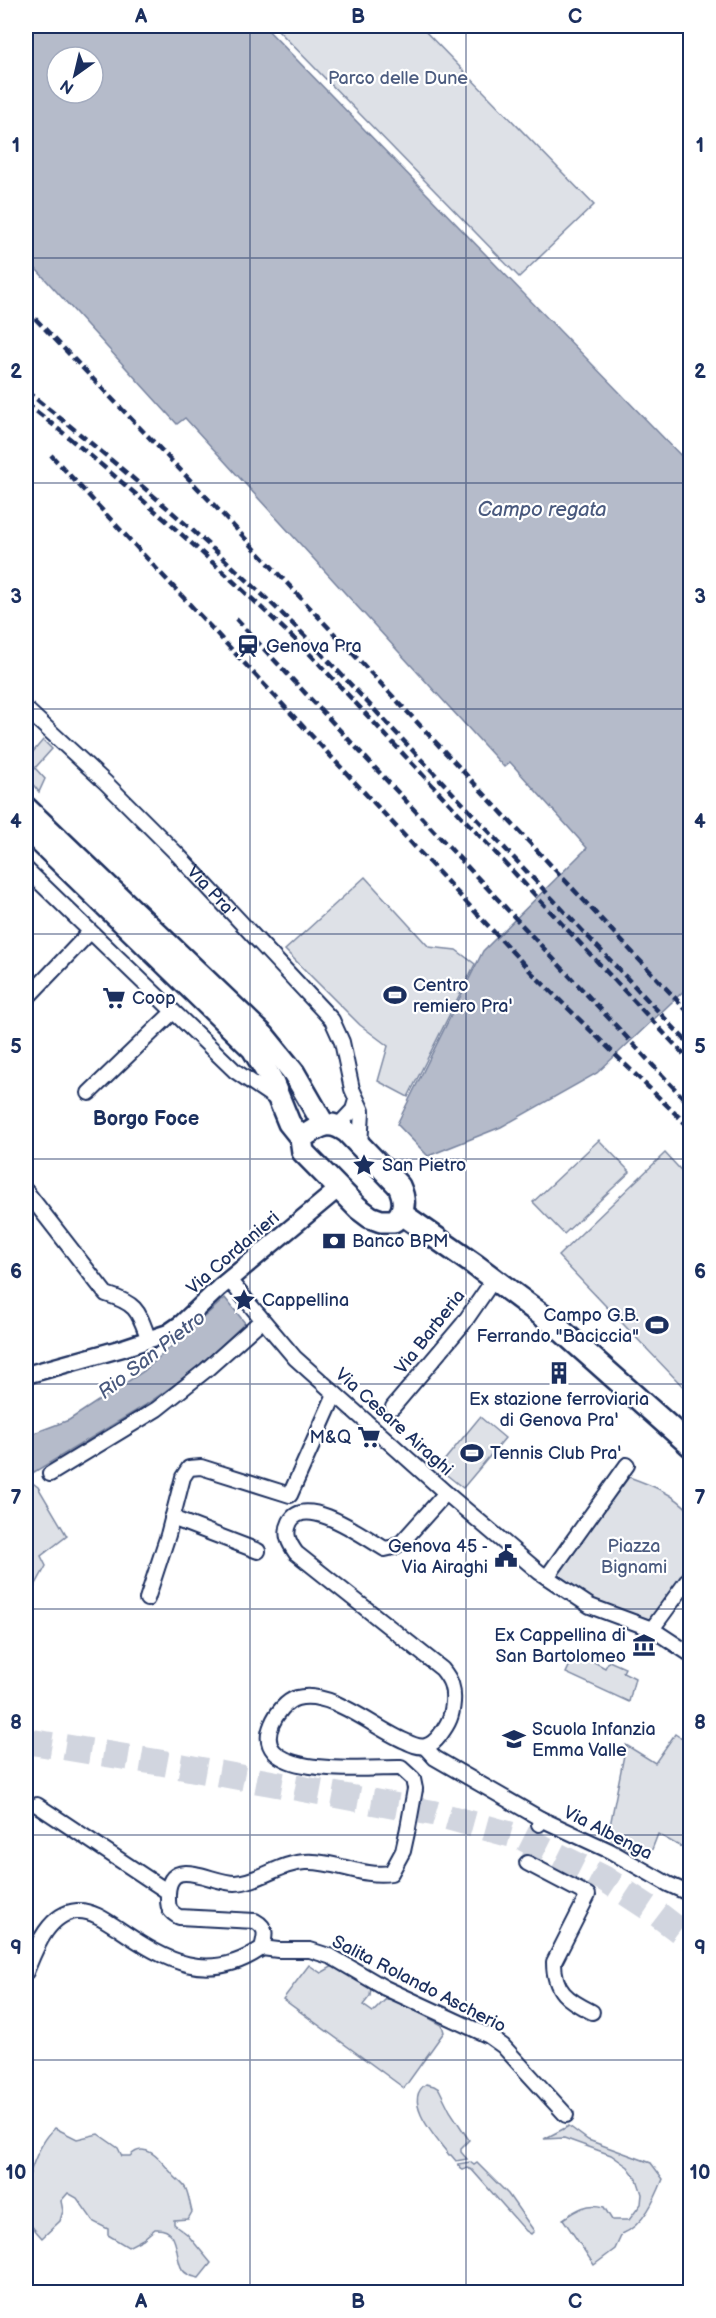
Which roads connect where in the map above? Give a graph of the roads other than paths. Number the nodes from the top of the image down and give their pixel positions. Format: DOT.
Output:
graph roads {
  1 [pos="26,709"];
  2 [pos="26,808"];
  3 [pos="26,828"];
  4 [pos="26,869"];
  5 [pos="90,932"];
  6 [pos="26,999"];
  7 [pos="173,1012"];
  8 [pos="89,1093"];
  9 [pos="356,1100"];
  10 [pos="280,1101"];
  11 [pos="331,1125"];
  12 [pos="301,1138"];
  13 [pos="360,1146"];
  14 [pos="338,1189"];
  15 [pos="26,1191"];
  16 [pos="402,1214"];
  17 [pos="494,1279"];
  18 [pos="229,1280"];
  19 [pos="262,1320"];
  20 [pos="149,1340"];
  21 [pos="26,1375"];
  22 [pos="335,1394"];
  23 [pos="393,1407"];
  24 [pos="660,1418"];
  25 [pos="690,1445"];
  26 [pos="690,1462"];
  27 [pos="627,1465"];
  28 [pos="50,1474"];
  29 [pos="446,1493"];
  30 [pos="172,1518"];
  31 [pos="258,1551"];
  32 [pos="547,1577"];
  33 [pos="690,1577"];
  34 [pos="147,1599"];
  35 [pos="652,1629"];
  36 [pos="690,1654"];
  37 [pos="424,1747"];
  38 [pos="37,1804"];
  39 [pos="527,1863"];
  40 [pos="168,1892"];
  41 [pos="690,1894"];
  42 [pos="262,1948"];
  43 [pos="26,1972"];
  44 [pos="592,2012"];
  45 [pos="566,2115"];
  1 -- 9 [label="street, Via Pra'"];
  2 -- 11 [label="main road"];
  3 -- 10 [label="main road"];
  4 -- 5 [label="street"];
  5 -- 6 [label="street"];
  5 -- 7 [label="street"];
  7 -- 8 [label="street"];
  7 -- 10 [label="street"];
  9 -- 11 [label="street"];
  9 -- 13 [label="street, Via Pra'"];
  10 -- 12 [label="main road"];
  11 -- 12 [label="main road"];
  11 -- 13 [label="main road"];
  12 -- 14 [label="main road"];
  13 -- 16 [label="main road"];
  14 -- 16 [label="main road"];
  14 -- 18 [label="street, Via Cordanieri"];
  15 -- 20 [label="street"];
  16 -- 17 [label="main road"];
  17 -- 23 [label="street, Via Barberia"];
  17 -- 24 [label="main road"];
  18 -- 19 [label="street, Via Cesare Airaghi"];
  18 -- 20 [label="street, Via Cordanieri"];
  19 -- 22 [label="street, Via Cesare Airaghi"];
  19 -- 28 [label="street"];
  20 -- 21 [label="street, Via Cordanieri"];
  22 -- 29 [label="street, Via Cesare Airaghi"];
  22 -- 30 [label="street"];
  24 -- 25 [label="main road"];
  24 -- 26 [label="main road"];
  27 -- 32 [label="street"];
  29 -- 32 [label="street, Via Cesare Airaghi"];
  29 -- 37 [label="street"];
  30 -- 31 [label="street"];
  30 -- 34 [label="street"];
  32 -- 35 [label="street, Via Cesare Airaghi"];
  33 -- 35 [label="street"];
  35 -- 36 [label="street, Via Cesare Airaghi"];
  37 -- 40 [label="street, Via Albenga, bridge"];
  37 -- 41 [label="street, Via Albenga"];
  38 -- 40 [label="street"];
  39 -- 44 [label="street"];
  40 -- 42 [label="street"];
  42 -- 43 [label="street"];
  42 -- 45 [label="street, Salita Rolando Ascherio"];
}
